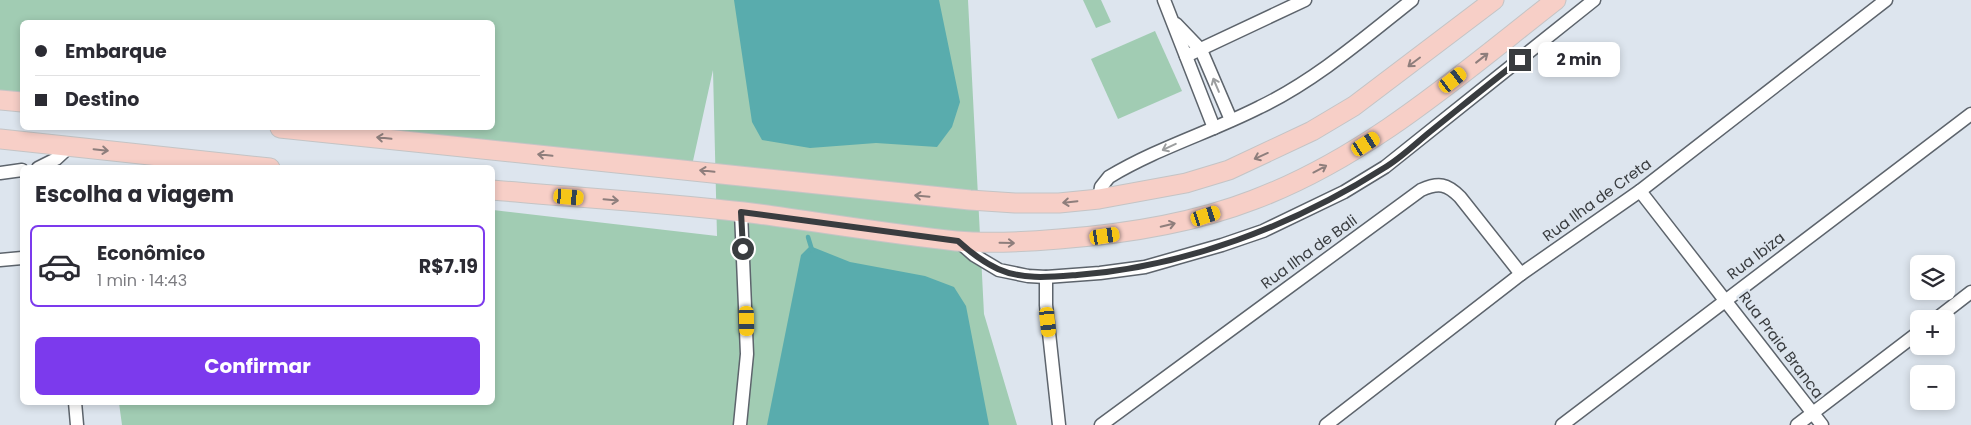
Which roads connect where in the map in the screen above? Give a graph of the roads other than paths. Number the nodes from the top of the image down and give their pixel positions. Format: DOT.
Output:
graph roads {
  1 [pos="1164,0"];
  2 [pos="1305,0"];
  3 [pos="1412,0"];
  4 [pos="1494,0"];
  5 [pos="1556,0"];
  6 [pos="1594,0"];
  7 [pos="1886,0"];
  8 [pos="1173,20"];
  9 [pos="1201,50"];
  10 [pos="1186,56"];
  11 [pos="0,100"];
  12 [pos="20,102"];
  13 [pos="1971,114"];
  14 [pos="1231,120"];
  15 [pos="1214,128"];
  16 [pos="299,130"];
  17 [pos="0,139"];
  18 [pos="70,146"];
  19 [pos="44,165"];
  20 [pos="243,165"];
  21 [pos="20,170"];
  22 [pos="0,173"];
  23 [pos="495,190"];
  24 [pos="1640,191"];
  25 [pos="1099,200"];
  26 [pos="741,212"];
  27 [pos="958,241"];
  28 [pos="20,258"];
  29 [pos="0,260"];
  30 [pos="1521,274"];
  31 [pos="1046,277"];
  32 [pos="1971,292"];
  33 [pos="1726,299"];
  34 [pos="1948,310"];
  35 [pos="1910,339"];
  36 [pos="75,405"];
  37 [pos="1813,413"];
  38 [pos="77,425"];
  39 [pos="740,425"];
  40 [pos="1059,425"];
  41 [pos="1101,425"];
  42 [pos="1326,425"];
  43 [pos="1562,425"];
  44 [pos="1797,425"];
  45 [pos="1822,425"];
  1 -- 8 [label="street"];
  2 -- 9 [label="street"];
  3 -- 14 [label="street"];
  4 -- 25 [label="main road, one-way"];
  27 -- 5 [label="main road, one-way"];
  6 -- 31 [label="street"];
  7 -- 24 [label="street, Rua Ilha de Creta"];
  8 -- 9 [label="street"];
  8 -- 10 [label="street"];
  9 -- 10 [label="street"];
  14 -- 9 [label="street, one-way"];
  10 -- 15 [label="street"];
  11 -- 12 [label="main road"];
  13 -- 33 [label="street, Rua Ibiza"];
  14 -- 15 [label="street"];
  15 -- 25 [label="street, one-way"];
  25 -- 16 [label="main road, one-way"];
  17 -- 18 [label="main road"];
  18 -- 19 [label="street"];
  18 -- 20 [label="main road, one-way"];
  21 -- 22 [label="street"];
  23 -- 26 [label="main road, one-way"];
  24 -- 30 [label="street, Rua Ilha de Creta"];
  24 -- 33 [label="street, Rua Praia Branca"];
  26 -- 27 [label="main road"];
  26 -- 39 [label="street"];
  27 -- 31 [label="street"];
  28 -- 29 [label="street"];
  30 -- 41 [label="street, Rua Ilha de Bali"];
  30 -- 42 [label="street, Rua Ilha de Creta"];
  31 -- 40 [label="street"];
  32 -- 34 [label="street"];
  33 -- 37 [label="street, Rua Praia Branca"];
  33 -- 43 [label="street, Rua Ibiza"];
  35 -- 37 [label="street"];
  36 -- 38 [label="street"];
  37 -- 44 [label="street"];
  37 -- 45 [label="street, Rua Praia Branca"];
}
